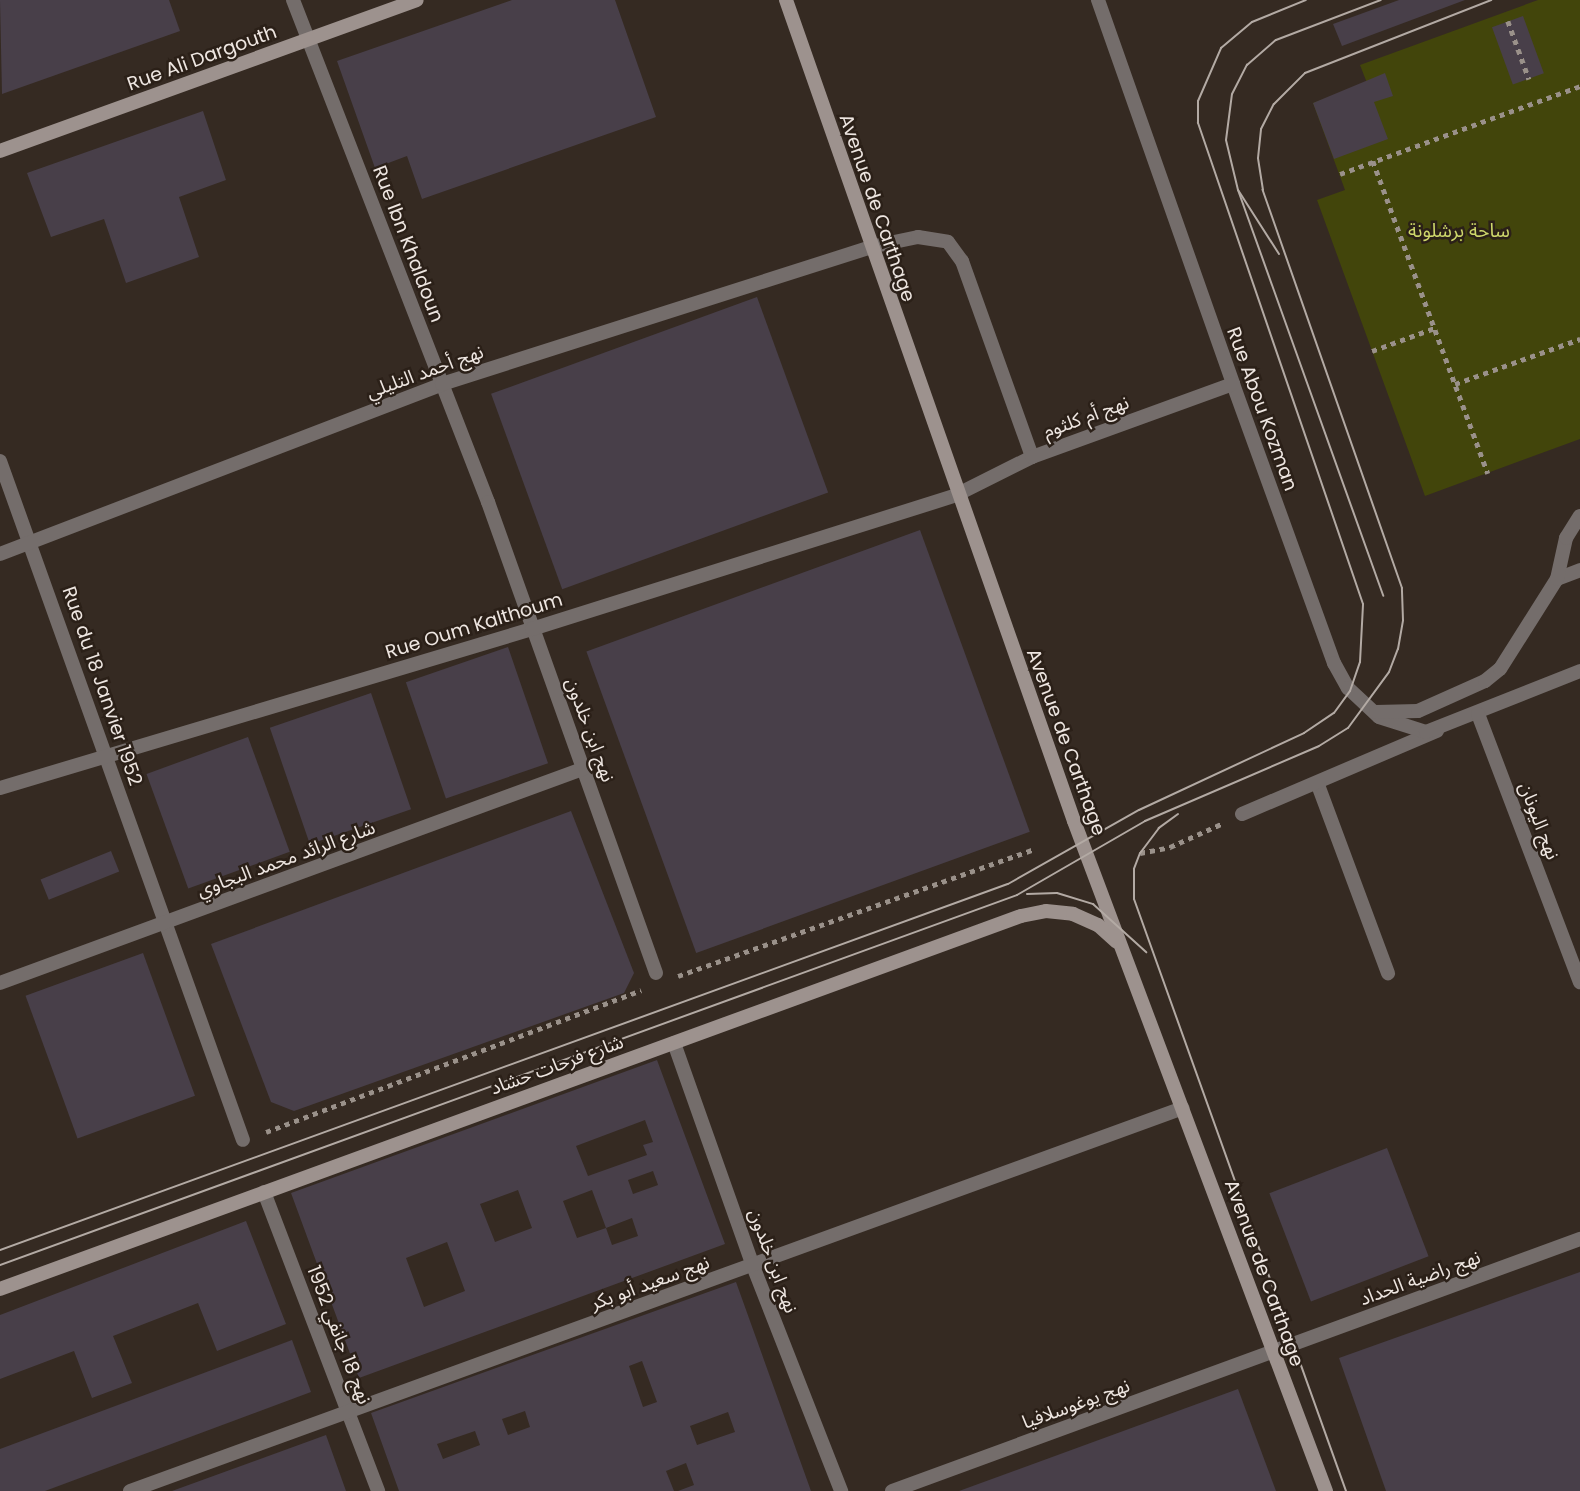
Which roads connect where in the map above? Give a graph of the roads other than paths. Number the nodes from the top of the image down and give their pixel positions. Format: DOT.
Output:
graph roads {
  1 [pos="293,0"];
  2 [pos="417,0"];
  3 [pos="786,0"];
  4 [pos="1098,0"];
  5 [pos="307,40"];
  6 [pos="0,152"];
  7 [pos="870,247"];
  8 [pos="442,384"];
  9 [pos="1233,384"];
  10 [pos="1032,457"];
  11 [pos="0,461"];
  12 [pos="956,495"];
  13 [pos="488,502"];
  14 [pos="1580,516"];
  15 [pos="30,542"];
  16 [pos="0,555"];
  17 [pos="1580,570"];
  18 [pos="1557,579"];
  19 [pos="532,629"];
  20 [pos="1348,663"];
  21 [pos="1580,671"];
  22 [pos="1342,678"];
  23 [pos="1372,712"];
  24 [pos="1478,713"];
  25 [pos="1438,730"];
  26 [pos="105,755"];
  27 [pos="584,768"];
  28 [pos="1318,785"];
  29 [pos="0,788"];
  30 [pos="1242,814"];
  31 [pos="167,924"];
  32 [pos="1121,949"];
  33 [pos="1388,972"];
  34 [pos="660,979"];
  35 [pos="1580,982"];
  36 [pos="0,983"];
  37 [pos="674,1043"];
  38 [pos="1183,1108"];
  39 [pos="243,1140"];
  40 [pos="264,1192"];
  41 [pos="1580,1239"];
  42 [pos="753,1266"];
  43 [pos="0,1289"];
  44 [pos="1273,1353"];
  45 [pos="348,1413"];
  46 [pos="130,1491"];
  47 [pos="378,1491"];
  48 [pos="841,1491"];
  49 [pos="892,1491"];
  50 [pos="1326,1491"];
  1 -- 5 [label="street, Rue Ibn Khaldoun"];
  2 -- 5 [label="street, Rue Ali Dargouth"];
  3 -- 7 [label="street, Avenue de Carthage"];
  4 -- 9 [label="street, Rue Abou Kozman"];
  5 -- 6 [label="street, Rue Ali Dargouth"];
  5 -- 8 [label="street, Rue Ibn Khaldoun"];
  7 -- 8 [label="street, نهج أحمد التليلي"];
  7 -- 10 [label="street, نهج أحمد التليلي"];
  7 -- 12 [label="street, Avenue de Carthage"];
  8 -- 13 [label="street, Rue Ibn Khaldoun"];
  8 -- 15 [label="street, نهج أحمد التليلي"];
  9 -- 10 [label="street, نهج أم كلثوم"];
  9 -- 22 [label="street, Rue Abou Kozman"];
  10 -- 12 [label="street, نهج أم كلثوم"];
  11 -- 15 [label="street, Rue du 18 Janvier 1952"];
  12 -- 19 [label="street, Rue Oum Kalthoum"];
  12 -- 32 [label="street, Avenue de Carthage"];
  13 -- 19 [label="street, نهج ابن خلدون"];
  14 -- 18 [label="street"];
  15 -- 16 [label="street, نهج أحمد التليلي"];
  15 -- 26 [label="street, Rue du 18 Janvier 1952"];
  17 -- 18 [label="street"];
  18 -- 23 [label="street"];
  19 -- 26 [label="street, Rue Oum Kalthoum"];
  19 -- 27 [label="street, نهج ابن خلدون"];
  20 -- 22 [label="street"];
  21 -- 24 [label="street"];
  22 -- 23 [label="street, Rue Abou Kozman"];
  23 -- 25 [label="street, Rue Abou Kozman"];
  24 -- 25 [label="street, Rue Abou Kozman"];
  24 -- 35 [label="street, نهج اليونان"];
  25 -- 28 [label="street"];
  26 -- 29 [label="street, Rue Oum Kalthoum"];
  26 -- 31 [label="street, Rue du 18 Janvier 1952"];
  27 -- 31 [label="street, شارع الرائد محمد البجاوي"];
  27 -- 34 [label="street, نهج ابن خلدون"];
  28 -- 30 [label="street"];
  28 -- 33 [label="street"];
  31 -- 36 [label="street, شارع الرائد محمد البجاوي"];
  31 -- 39 [label="street"];
  32 -- 37 [label="street, شارع فرحات حشاد"];
  32 -- 38 [label="street, Avenue de Carthage"];
  37 -- 40 [label="street, شارع فرحات حشاد"];
  37 -- 42 [label="street, نهج ابن خلدون"];
  38 -- 42 [label="street, نهج سعيد أبو بكر"];
  38 -- 44 [label="street, Avenue de Carthage"];
  40 -- 43 [label="street, شارع فرحات حشاد"];
  40 -- 45 [label="street, نهج 18 جانفي 1952"];
  41 -- 44 [label="street, نهج راضية الحداد"];
  42 -- 45 [label="street, نهج سعيد أبو بكر"];
  42 -- 48 [label="street, نهج ابن خلدون"];
  44 -- 49 [label="street, نهج يوغوسلافيا"];
  44 -- 50 [label="street, Avenue de Carthage"];
  45 -- 46 [label="street, نهج سعيد أبو بكر"];
  45 -- 47 [label="street, نهج 18 جانفي 1952"];
}
